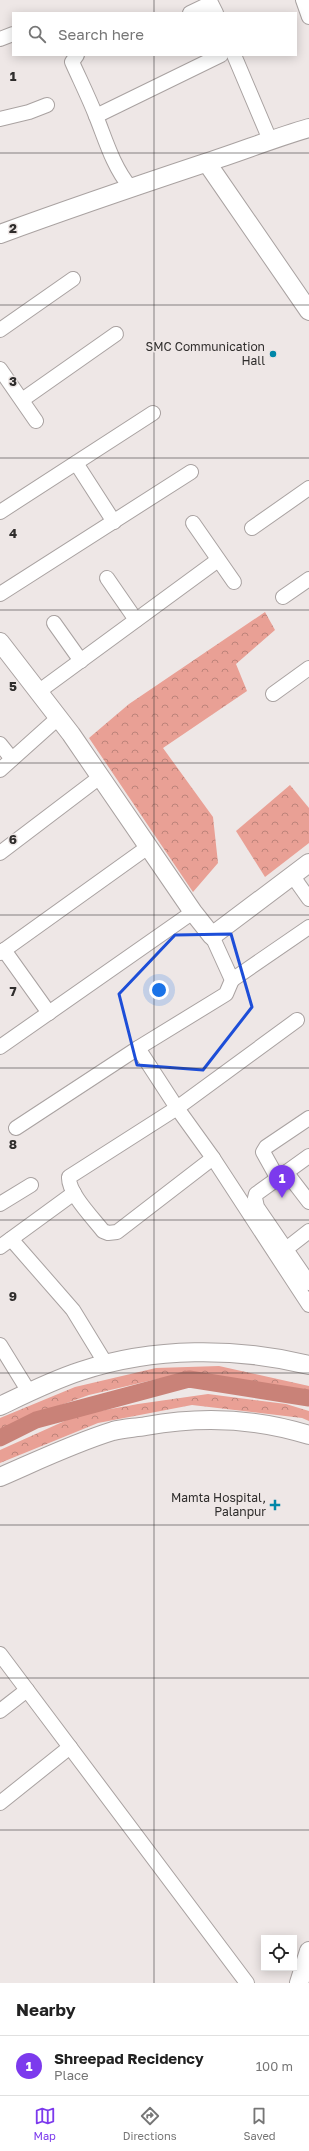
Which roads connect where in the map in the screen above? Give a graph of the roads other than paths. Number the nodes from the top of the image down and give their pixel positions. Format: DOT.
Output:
graph roads {
  1 [pos="303,0"];
  2 [pos="192,12"];
  3 [pos="216,12"];
  4 [pos="309,17"];
  5 [pos="12,34"];
  6 [pos="0,39"];
  7 [pos="219,56"];
  8 [pos="234,56"];
  9 [pos="75,59"];
  10 [pos="47,105"];
  11 [pos="96,116"];
  12 [pos="0,119"];
  13 [pos="309,128"];
  14 [pos="270,140"];
  15 [pos="207,163"];
  16 [pos="130,187"];
  17 [pos="0,234"];
  18 [pos="74,279"];
  19 [pos="309,311"];
  20 [pos="0,330"];
  21 [pos="116,334"];
  22 [pos="0,369"];
  23 [pos="22,400"];
  24 [pos="153,413"];
  25 [pos="36,421"];
  26 [pos="76,463"];
  27 [pos="191,472"];
  28 [pos="309,488"];
  29 [pos="0,512"];
  30 [pos="114,522"];
  31 [pos="193,523"];
  32 [pos="252,528"];
  33 [pos="218,560"];
  34 [pos="107,578"];
  35 [pos="309,579"];
  36 [pos="234,582"];
  37 [pos="0,594"];
  38 [pos="283,597"];
  39 [pos="136,620"];
  40 [pos="54,623"];
  41 [pos="0,642"];
  42 [pos="81,661"];
  43 [pos="309,668"];
  44 [pos="38,692"];
  45 [pos="273,694"];
  46 [pos="58,718"];
  47 [pos="0,744"];
  48 [pos="12,759"];
  49 [pos="0,770"];
  50 [pos="100,777"];
  51 [pos="148,847"];
  52 [pos="0,853"];
  53 [pos="309,863"];
  54 [pos="292,875"];
  55 [pos="309,899"];
  56 [pos="193,912"];
  57 [pos="309,926"];
  58 [pos="212,936"];
  59 [pos="2,952"];
  60 [pos="232,980"];
  61 [pos="49,1013"];
  62 [pos="297,1020"];
  63 [pos="0,1047"];
  64 [pos="138,1048"];
  65 [pos="177,1108"];
  66 [pos="309,1118"];
  67 [pos="16,1128"];
  68 [pos="309,1156"];
  69 [pos="213,1158"];
  70 [pos="282,1175"];
  71 [pos="31,1184"];
  72 [pos="74,1193"];
  73 [pos="309,1202"];
  74 [pos="0,1204"];
  75 [pos="309,1231"];
  76 [pos="6,1243"];
  77 [pos="286,1249"];
  78 [pos="309,1283"];
  79 [pos="309,1305"];
  80 [pos="0,1345"];
  81 [pos="106,1364"];
  82 [pos="309,1365"];
  83 [pos="29,1392"];
  84 [pos="0,1406"];
  85 [pos="309,1435"];
  86 [pos="0,1478"];
  87 [pos="0,1654"];
  88 [pos="27,1690"];
  89 [pos="0,1711"];
  90 [pos="70,1747"];
  91 [pos="0,1802"];
  92 [pos="309,1951"];
  93 [pos="247,1983"];
  94 [pos="298,1983"];
  1 -- 4 [label="street"];
  2 -- 3 [label="street"];
  5 -- 6 [label="street"];
  7 -- 11 [label="street"];
  8 -- 14 [label="street"];
  9 -- 11 [label="street"];
  10 -- 12 [label="street"];
  11 -- 16 [label="street"];
  13 -- 14 [label="street"];
  14 -- 15 [label="street"];
  15 -- 16 [label="street"];
  15 -- 19 [label="street"];
  16 -- 17 [label="street"];
  18 -- 20 [label="street"];
  21 -- 23 [label="street"];
  22 -- 23 [label="street"];
  23 -- 25 [label="street"];
  24 -- 26 [label="street"];
  26 -- 29 [label="street"];
  26 -- 30 [label="street"];
  27 -- 30 [label="street"];
  28 -- 32 [label="street"];
  30 -- 37 [label="street"];
  31 -- 33 [label="street"];
  33 -- 36 [label="street"];
  33 -- 39 [label="street"];
  34 -- 39 [label="street"];
  35 -- 38 [label="street"];
  39 -- 42 [label="street"];
  40 -- 42 [label="street"];
  41 -- 44 [label="street"];
  42 -- 44 [label="street"];
  43 -- 45 [label="street"];
  44 -- 46 [label="street"];
  46 -- 48 [label="street"];
  46 -- 50 [label="street"];
  47 -- 48 [label="street"];
  48 -- 49 [label="street"];
  50 -- 51 [label="street"];
  50 -- 52 [label="street"];
  51 -- 56 [label="street"];
  51 -- 59 [label="street"];
  53 -- 54 [label="street"];
  54 -- 55 [label="street"];
  54 -- 58 [label="street"];
  56 -- 58 [label="street"];
  56 -- 61 [label="street"];
  57 -- 60 [label="street"];
  58 -- 60 [label="street"];
  59 -- 61 [label="street"];
  60 -- 64 [label="street"];
  61 -- 63 [label="street"];
  62 -- 65 [label="street"];
  64 -- 65 [label="street"];
  64 -- 67 [label="street"];
  65 -- 69 [label="street"];
  65 -- 72 [label="street"];
  66 -- 70 [label="street"];
  68 -- 70 [label="street"];
  69 -- 72 [label="street"];
  69 -- 79 [label="street"];
  70 -- 73 [label="street"];
  70 -- 77 [label="street"];
  71 -- 74 [label="street"];
  72 -- 76 [label="street"];
  75 -- 77 [label="street"];
  76 -- 81 [label="street"];
  77 -- 78 [label="street"];
  80 -- 83 [label="street"];
  81 -- 82 [label="street"];
  81 -- 83 [label="street"];
  83 -- 84 [label="street"];
  85 -- 86 [label="street"];
  87 -- 88 [label="street"];
  88 -- 89 [label="street"];
  88 -- 90 [label="street"];
  90 -- 91 [label="street"];
  90 -- 93 [label="street"];
  92 -- 94 [label="street"];
}
